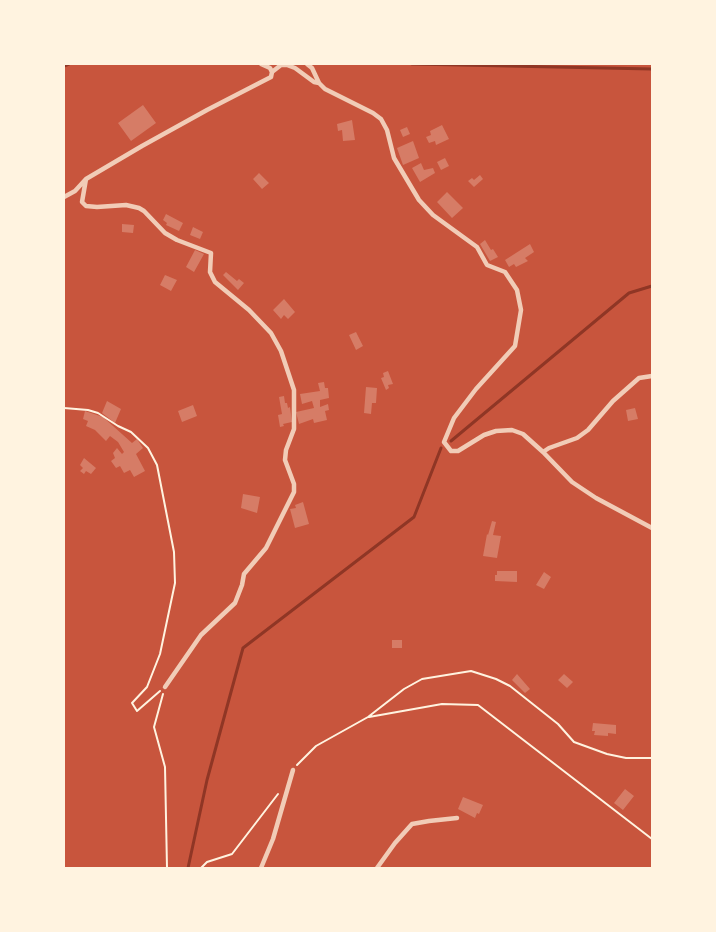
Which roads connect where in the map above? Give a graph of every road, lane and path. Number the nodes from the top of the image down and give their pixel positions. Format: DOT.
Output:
graph roads {
  1 [pos="261,64"];
  2 [pos="307,64"];
  3 [pos="272,72"];
  4 [pos="319,83"];
  5 [pos="86,179"];
  6 [pos="64,197"];
  7 [pos="652,376"];
  8 [pos="64,408"];
  9 [pos="543,452"];
  10 [pos="652,528"];
  11 [pos="165,687"];
  12 [pos="368,718"];
  13 [pos="652,758"];
  14 [pos="293,770"];
  15 [pos="278,793"];
  16 [pos="457,818"];
  17 [pos="652,839"];
  18 [pos="167,868"];
  19 [pos="200,868"];
  20 [pos="261,868"];
  21 [pos="377,868"];
  1 -- 3 [label="street"];
  2 -- 4 [label="street"];
  3 -- 4 [label="street"];
  3 -- 5 [label="street"];
  4 -- 9 [label="street"];
  5 -- 6 [label="street"];
  5 -- 11 [label="street"];
  7 -- 9 [label="street"];
  8 -- 11 [label="path"];
  9 -- 10 [label="street"];
  11 -- 18 [label="path"];
  12 -- 13 [label="path"];
  12 -- 14 [label="path"];
  12 -- 17 [label="path"];
  14 -- 20 [label="street"];
  15 -- 19 [label="path"];
  16 -- 21 [label="street"];
}
